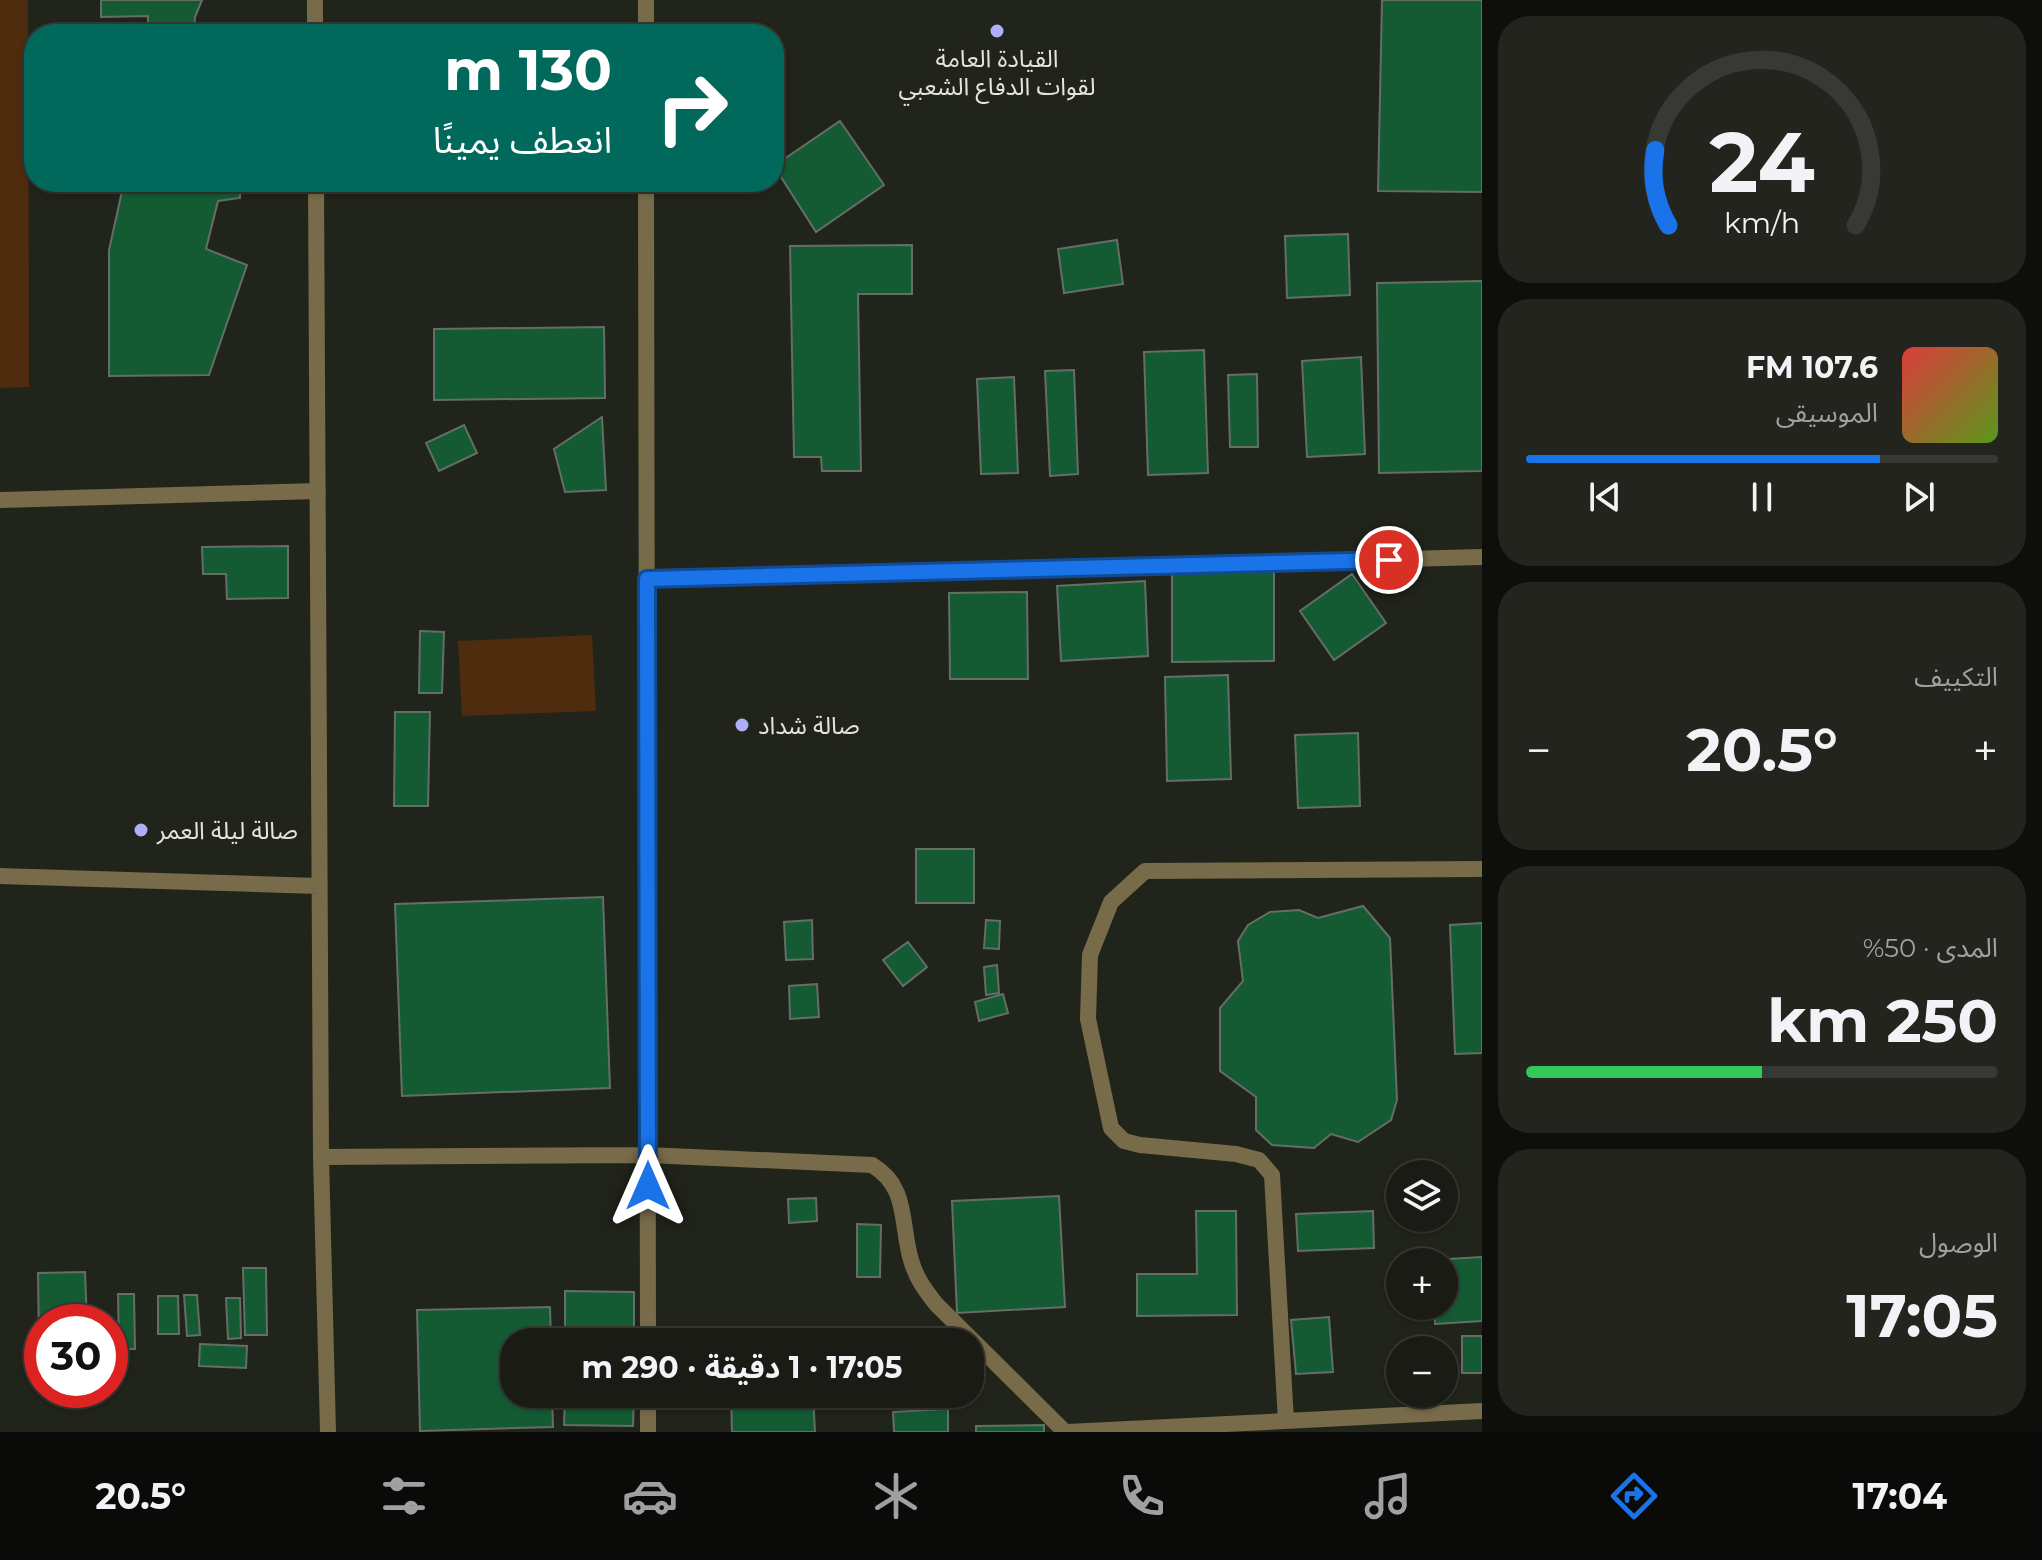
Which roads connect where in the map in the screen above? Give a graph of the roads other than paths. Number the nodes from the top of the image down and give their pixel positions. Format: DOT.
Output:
graph roads {
  1 [pos="315,0"];
  2 [pos="646,0"];
  3 [pos="315,24"];
  4 [pos="646,24"];
  5 [pos="316,192"];
  6 [pos="646,192"];
  7 [pos="318,491"];
  8 [pos="0,500"];
  9 [pos="1482,557"];
  10 [pos="647,579"];
  11 [pos="1482,869"];
  12 [pos="0,876"];
  13 [pos="319,886"];
  14 [pos="648,1155"];
  15 [pos="321,1157"];
  16 [pos="648,1328"];
  17 [pos="648,1408"];
  18 [pos="1482,1411"];
  19 [pos="1286,1421"];
  20 [pos="328,1432"];
  21 [pos="648,1432"];
  22 [pos="1066,1432"];
  1 -- 3 [label="street"];
  2 -- 4 [label="street"];
  5 -- 7 [label="street"];
  6 -- 10 [label="street"];
  7 -- 8 [label="street"];
  7 -- 13 [label="street"];
  9 -- 10 [label="street"];
  10 -- 14 [label="street"];
  11 -- 19 [label="street"];
  12 -- 13 [label="street"];
  13 -- 15 [label="street"];
  14 -- 15 [label="street"];
  14 -- 16 [label="street"];
  14 -- 22 [label="street"];
  15 -- 20 [label="street"];
  17 -- 21 [label="street"];
  18 -- 19 [label="street"];
  19 -- 22 [label="street"];
}
